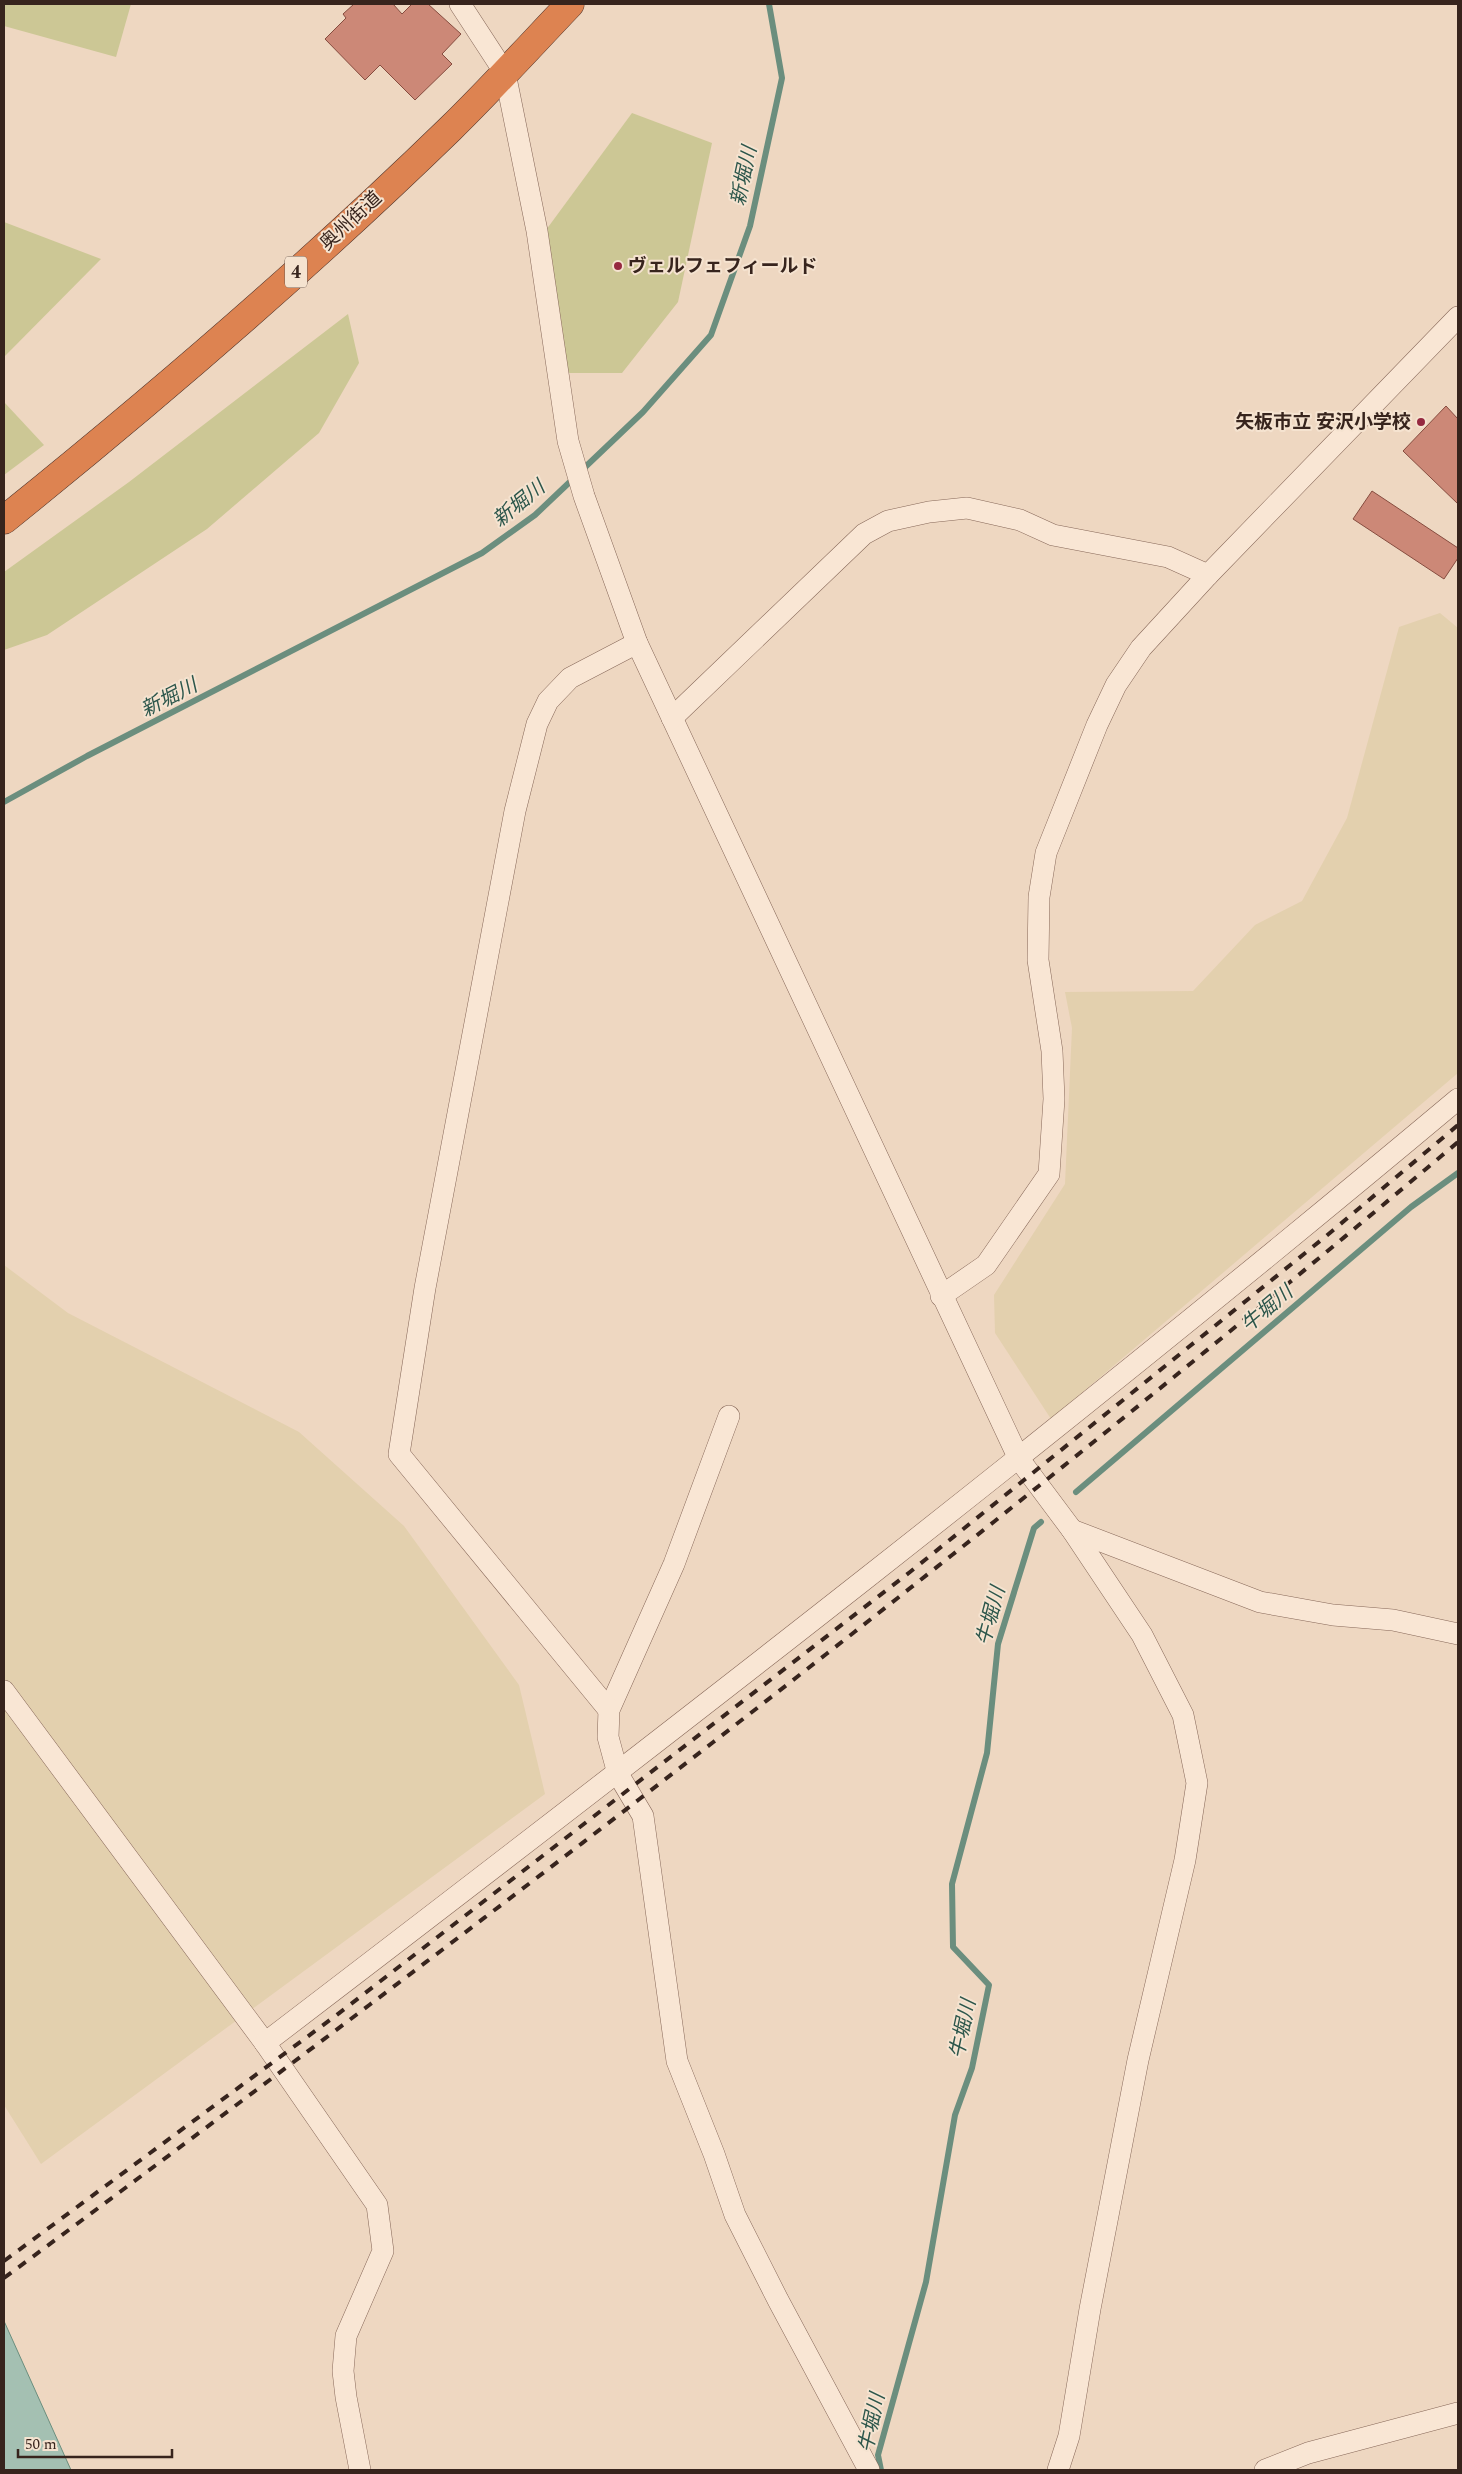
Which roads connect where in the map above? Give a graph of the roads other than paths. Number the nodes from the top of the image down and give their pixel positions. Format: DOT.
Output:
graph roads {
  1 [pos="460,4"];
  2 [pos="570,4"];
  3 [pos="505,73"];
  4 [pos="1458,317"];
  5 [pos="4,520"];
  6 [pos="1208,575"];
  7 [pos="637,643"];
  8 [pos="672,718"];
  9 [pos="1458,1099"];
  10 [pos="941,1296"];
  11 [pos="729,1416"];
  12 [pos="1019,1459"];
  13 [pos="1072,1530"];
  14 [pos="1458,1634"];
  15 [pos="4,1691"];
  16 [pos="609,1710"];
  17 [pos="618,1774"];
  18 [pos="265,2043"];
  19 [pos="1458,2413"];
  20 [pos="360,2470"];
  21 [pos="869,2470"];
  22 [pos="1058,2470"];
  23 [pos="1265,2470"];
  1 -- 3 [label="street"];
  2 -- 3 [label="highway, 奥州街道 / 4"];
  3 -- 5 [label="highway, 奥州街道 / 4"];
  3 -- 7 [label="street"];
  4 -- 6 [label="street"];
  6 -- 8 [label="street"];
  6 -- 10 [label="street"];
  7 -- 8 [label="street"];
  7 -- 16 [label="street"];
  8 -- 10 [label="street"];
  9 -- 12 [label="street"];
  10 -- 12 [label="street"];
  11 -- 16 [label="street"];
  12 -- 13 [label="street"];
  12 -- 17 [label="street"];
  13 -- 14 [label="street"];
  13 -- 22 [label="street"];
  15 -- 18 [label="street"];
  16 -- 17 [label="street"];
  17 -- 18 [label="street"];
  17 -- 21 [label="street"];
  18 -- 20 [label="street"];
  19 -- 23 [label="street"];
}
